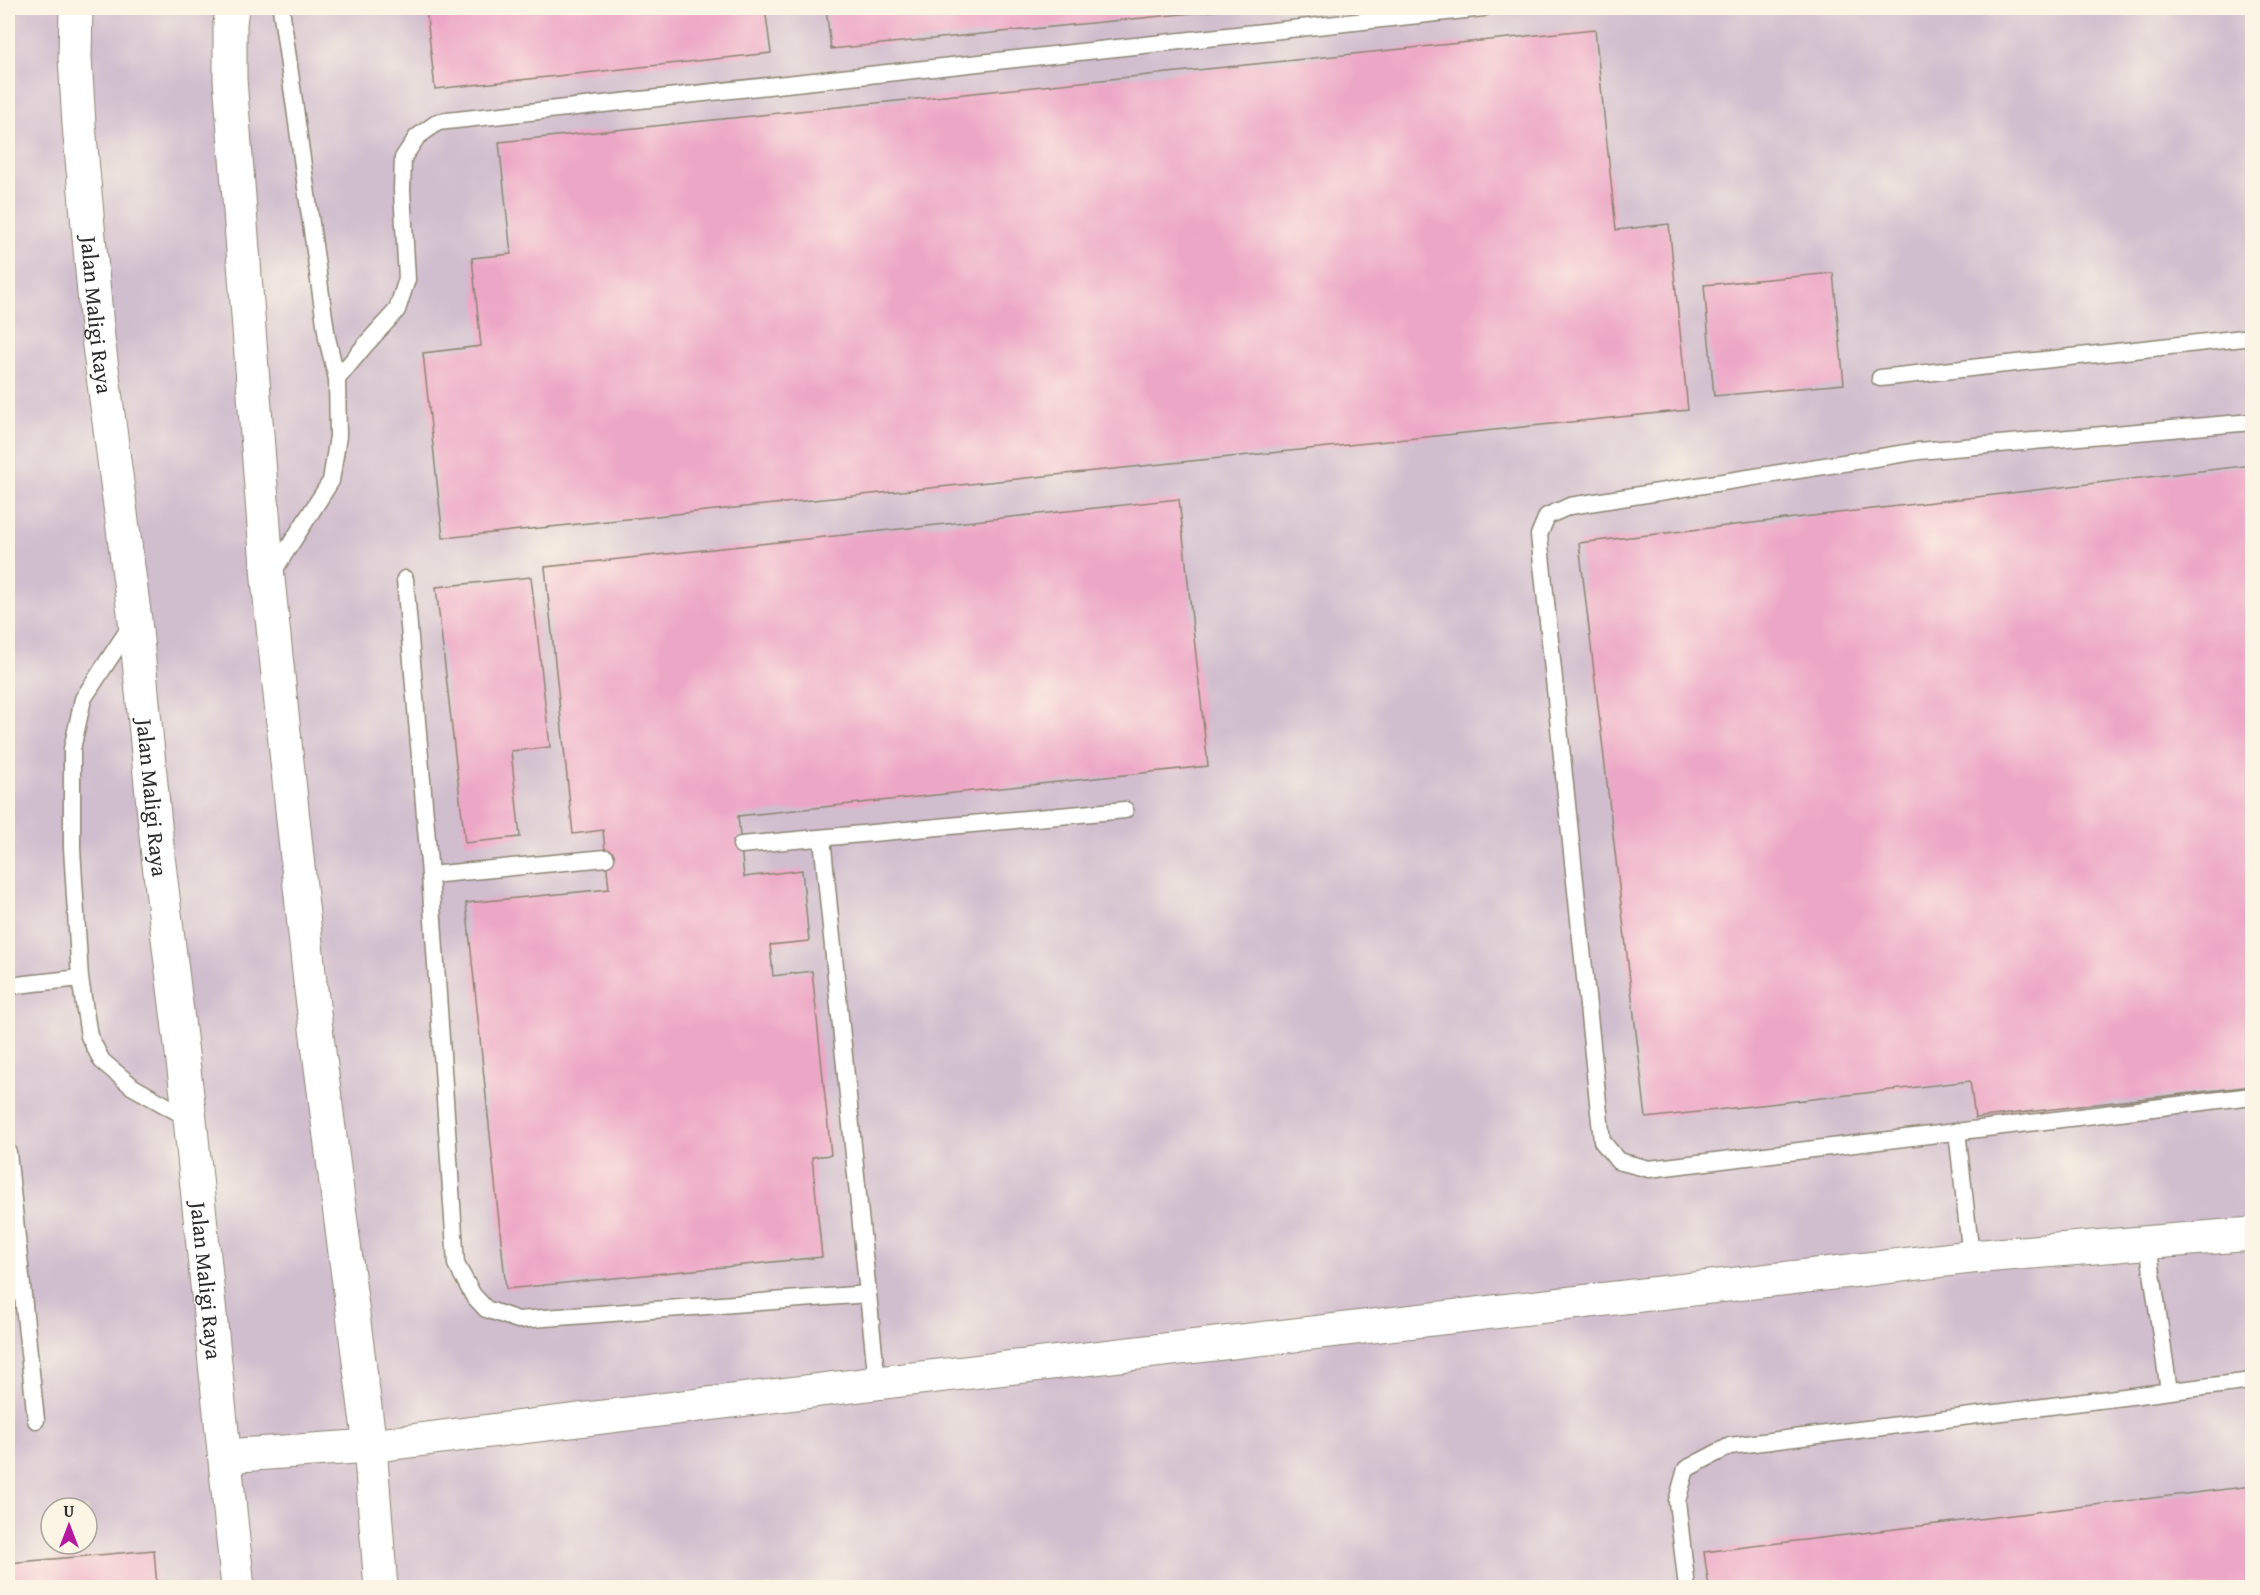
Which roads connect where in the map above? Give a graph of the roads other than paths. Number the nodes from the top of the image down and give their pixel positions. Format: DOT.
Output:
graph roads {
  1 [pos="76,8"];
  2 [pos="232,8"];
  3 [pos="281,8"];
  4 [pos="1483,8"];
  5 [pos="2253,337"];
  6 [pos="1880,378"];
  7 [pos="337,379"];
  8 [pos="2253,422"];
  9 [pos="268,579"];
  10 [pos="405,579"];
  11 [pos="135,620"];
  12 [pos="1125,810"];
  13 [pos="822,838"];
  14 [pos="741,845"];
  15 [pos="606,858"];
  16 [pos="430,875"];
  17 [pos="80,978"];
  18 [pos="8,986"];
  19 [pos="2253,1096"];
  20 [pos="190,1119"];
  21 [pos="1957,1131"];
  22 [pos="8,1152"];
  23 [pos="2253,1234"];
  24 [pos="2148,1244"];
  25 [pos="1971,1257"];
  26 [pos="868,1294"];
  27 [pos="2253,1381"];
  28 [pos="878,1383"];
  29 [pos="2169,1391"];
  30 [pos="36,1420"];
  31 [pos="370,1446"];
  32 [pos="225,1456"];
  33 [pos="238,1587"];
  34 [pos="381,1587"];
  35 [pos="1687,1587"];
  1 -- 11 [label="street, Jalan Maligi Raya"];
  2 -- 9 [label="street"];
  3 -- 7 [label="lane"];
  4 -- 7 [label="lane"];
  5 -- 6 [label="lane"];
  7 -- 9 [label="lane"];
  8 -- 21 [label="lane"];
  9 -- 31 [label="street"];
  10 -- 16 [label="lane"];
  11 -- 17 [label="lane"];
  11 -- 20 [label="street, Jalan Maligi Raya"];
  12 -- 13 [label="lane"];
  13 -- 14 [label="lane"];
  13 -- 26 [label="lane"];
  15 -- 16 [label="lane"];
  16 -- 26 [label="lane"];
  17 -- 18 [label="lane"];
  17 -- 20 [label="lane"];
  19 -- 21 [label="lane"];
  20 -- 32 [label="street, Jalan Maligi Raya"];
  21 -- 25 [label="lane"];
  22 -- 30 [label="lane"];
  23 -- 24 [label="street"];
  24 -- 25 [label="street"];
  24 -- 29 [label="lane"];
  25 -- 28 [label="street"];
  26 -- 28 [label="lane"];
  27 -- 29 [label="lane"];
  28 -- 31 [label="street"];
  29 -- 35 [label="lane"];
  31 -- 32 [label="street"];
  31 -- 34 [label="street"];
  32 -- 33 [label="street, Jalan Maligi Raya"];
}
